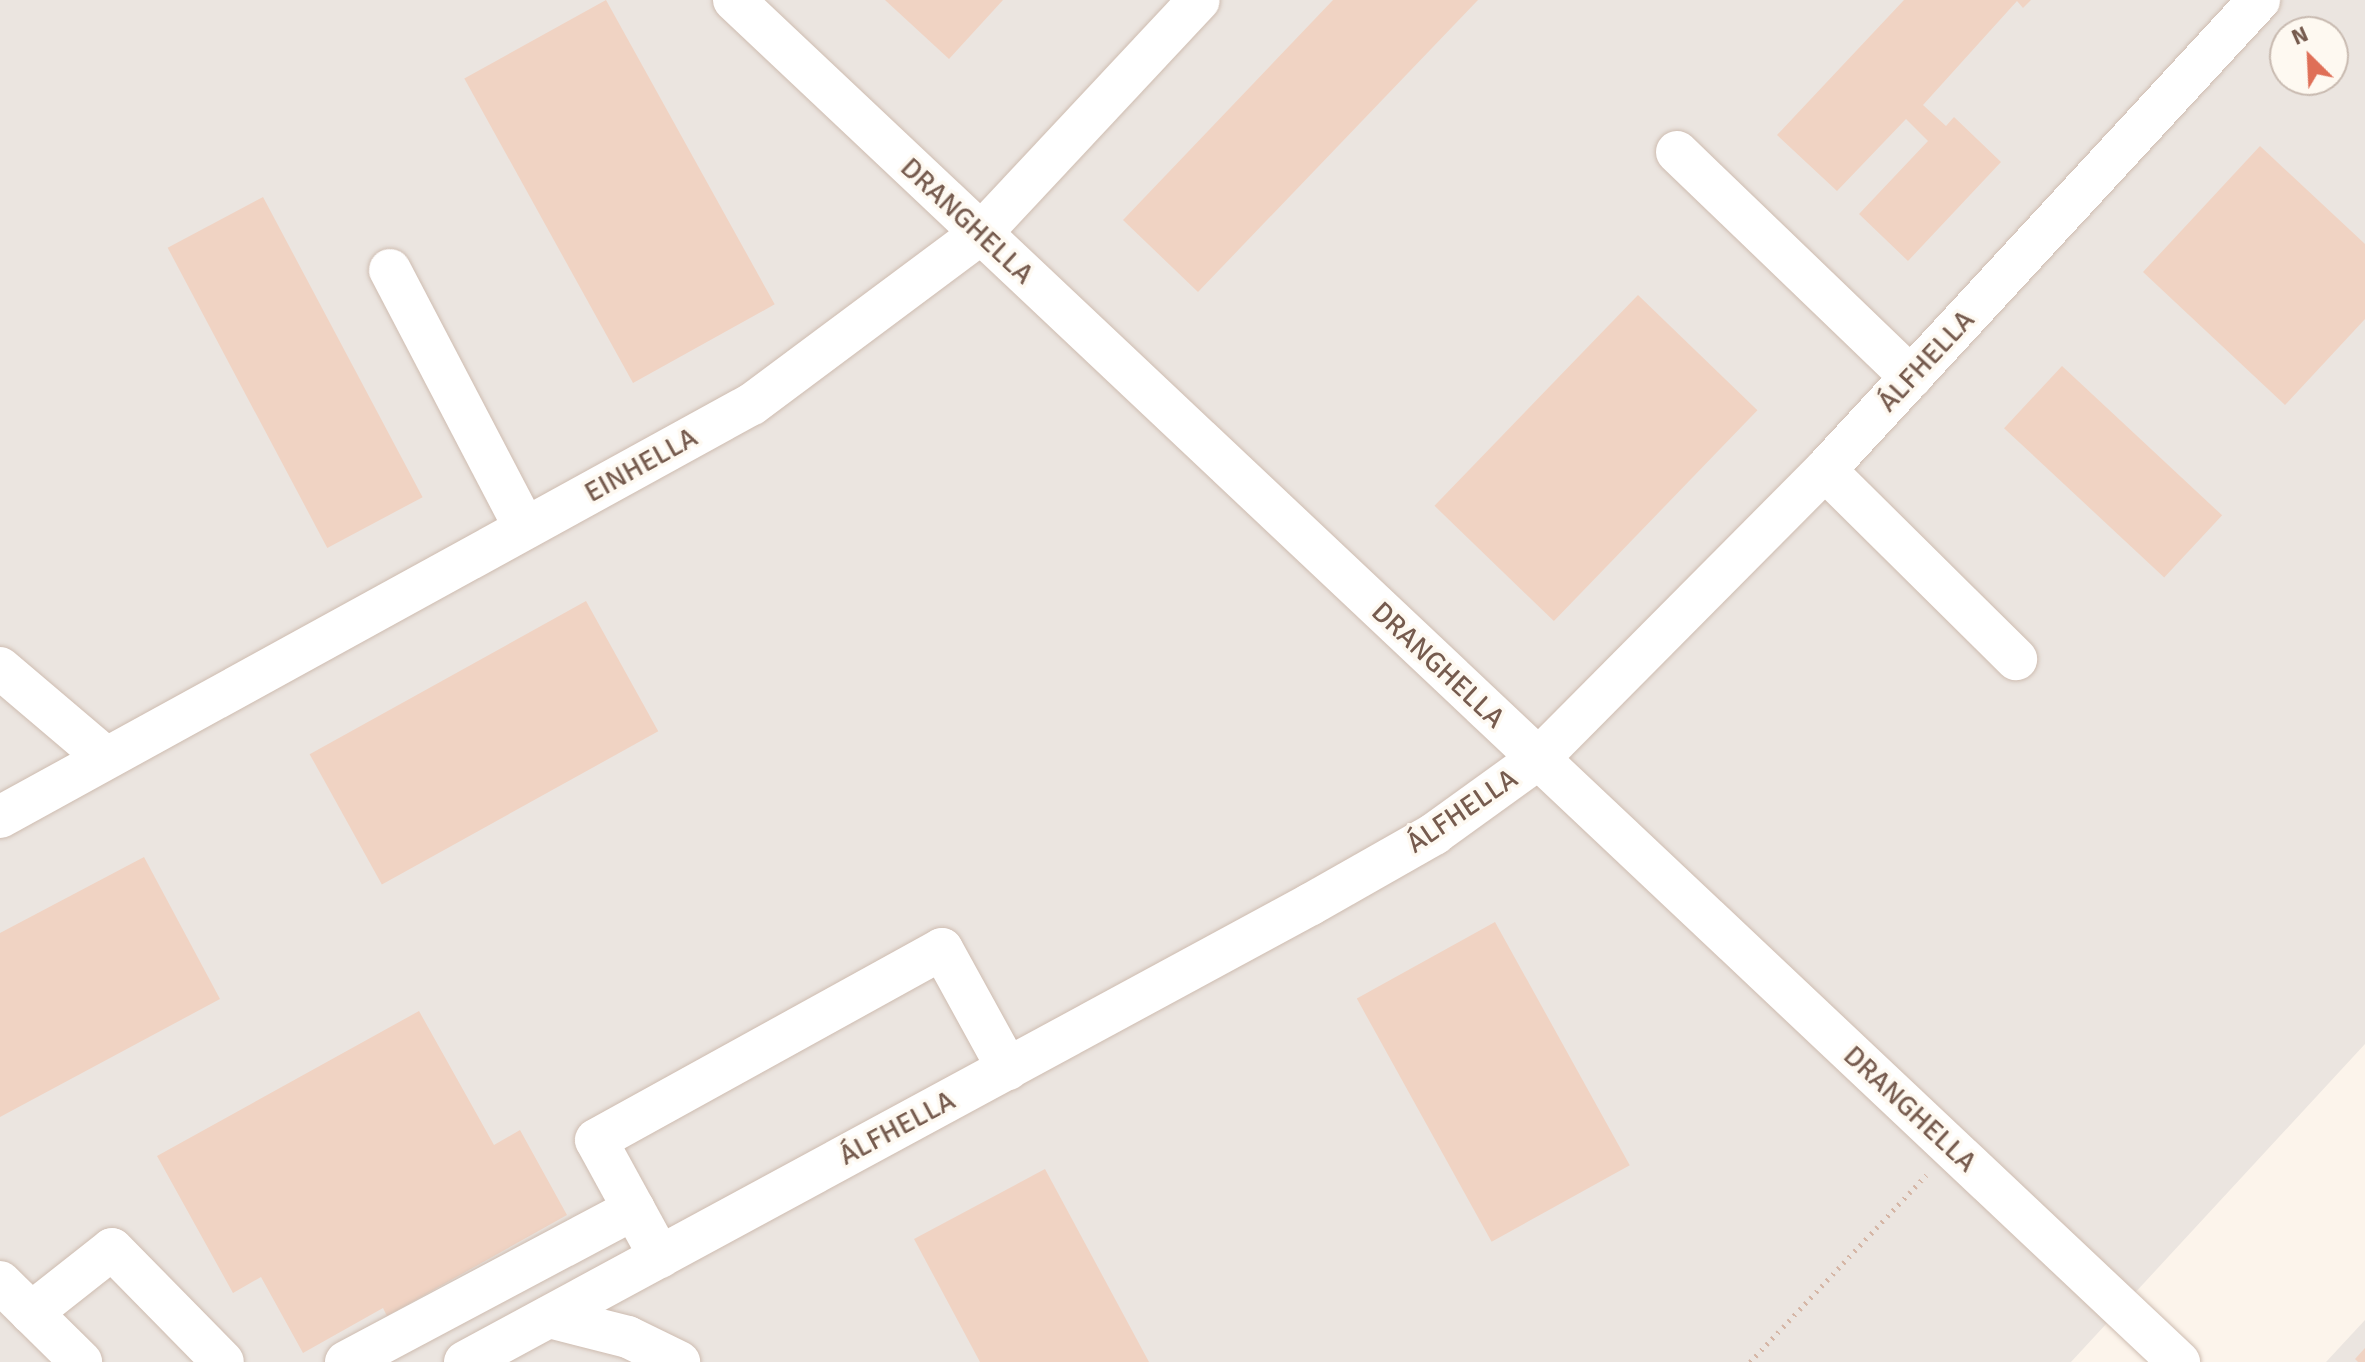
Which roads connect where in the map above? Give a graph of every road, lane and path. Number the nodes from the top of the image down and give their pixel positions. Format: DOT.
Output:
graph roads {
  1 [pos="734,0"];
  2 [pos="1199,0"];
  3 [pos="2259,0"];
  4 [pos="1677,152"];
  5 [pos="980,234"];
  6 [pos="390,270"];
  7 [pos="1911,377"];
  8 [pos="1825,470"];
  9 [pos="525,528"];
  10 [pos="2016,659"];
  11 [pos="0,668"];
  12 [pos="106,758"];
  13 [pos="1538,759"];
  14 [pos="0,817"];
  15 [pos="1008,1069"];
  16 [pos="1951,1148"];
  17 [pos="634,1209"];
  18 [pos="660,1257"];
  19 [pos="0,1282"];
  20 [pos="31,1313"];
  21 [pos="549,1317"];
  22 [pos="81,1362"];
  23 [pos="223,1362"];
  24 [pos="346,1362"];
  25 [pos="465,1362"];
  26 [pos="679,1362"];
  27 [pos="1750,1362"];
  28 [pos="2179,1362"];
  1 -- 5 [label="street, DRANGHELLA"];
  2 -- 5 [label="street, EINHELLA"];
  3 -- 7 [label="street, ÁLFHELLA"];
  4 -- 7 [label="street"];
  5 -- 9 [label="street, EINHELLA"];
  5 -- 13 [label="street, DRANGHELLA"];
  6 -- 9 [label="street"];
  7 -- 8 [label="street, ÁLFHELLA"];
  8 -- 10 [label="street"];
  8 -- 13 [label="street, ÁLFHELLA"];
  9 -- 12 [label="street, EINHELLA"];
  11 -- 12 [label="street"];
  12 -- 14 [label="street, EINHELLA"];
  13 -- 15 [label="street, ÁLFHELLA"];
  13 -- 16 [label="street, DRANGHELLA"];
  15 -- 17 [label="street"];
  15 -- 18 [label="street, ÁLFHELLA"];
  16 -- 27 [label="path"];
  16 -- 28 [label="street, DRANGHELLA"];
  17 -- 18 [label="street"];
  17 -- 24 [label="street"];
  18 -- 21 [label="street, ÁLFHELLA"];
  19 -- 20 [label="street"];
  20 -- 22 [label="street"];
  20 -- 23 [label="street"];
  21 -- 25 [label="street, ÁLFHELLA"];
  21 -- 26 [label="street"];
}
